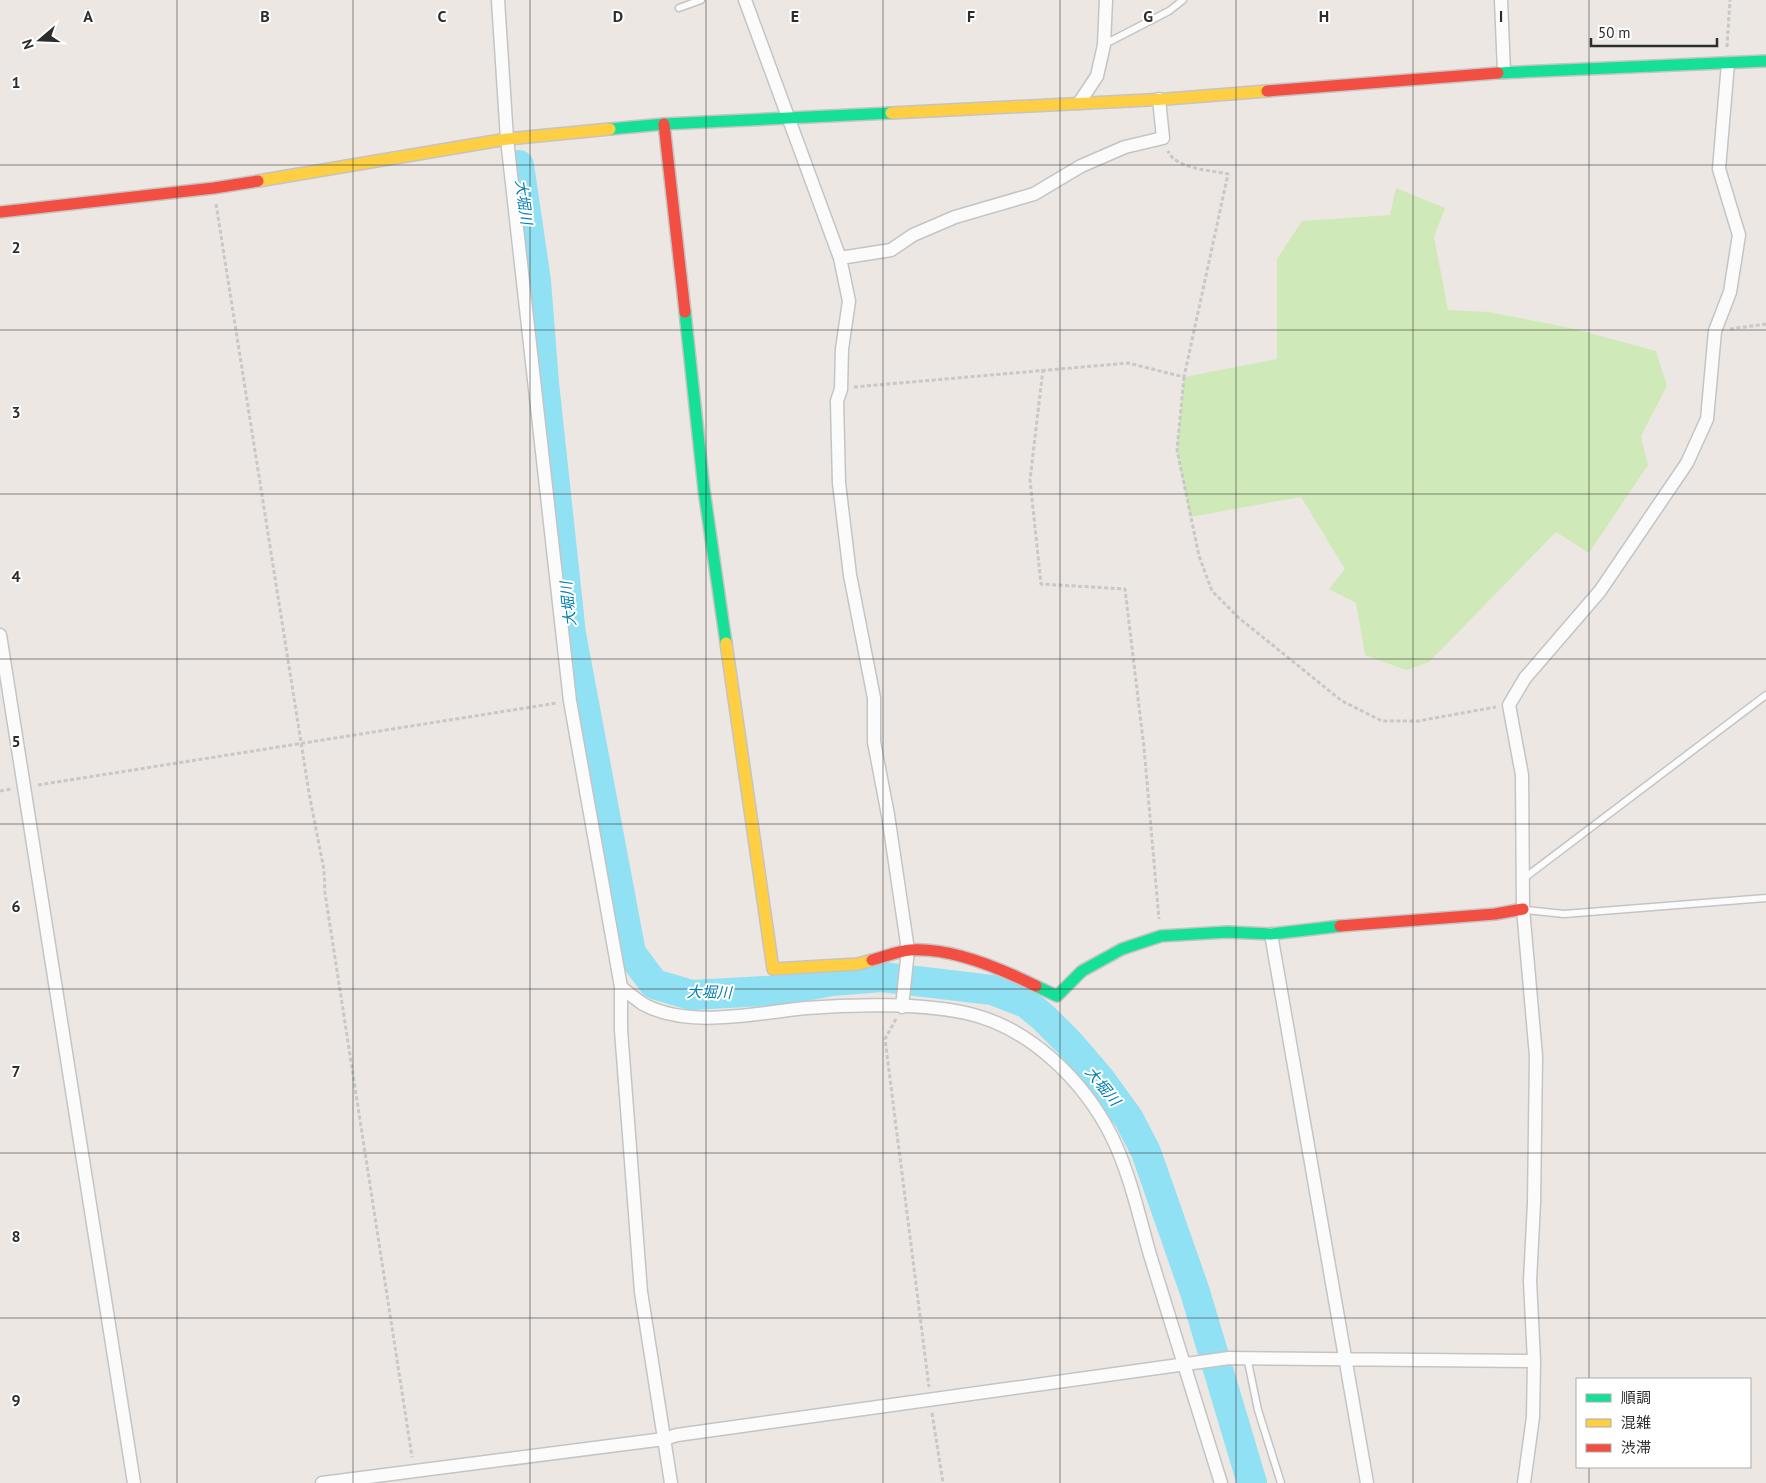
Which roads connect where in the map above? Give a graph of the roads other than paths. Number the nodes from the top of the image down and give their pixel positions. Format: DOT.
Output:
graph roads {
  1 [pos="498,0"];
  2 [pos="701,0"];
  3 [pos="745,0"];
  4 [pos="1106,0"];
  5 [pos="1183,0"];
  6 [pos="1500,0"];
  7 [pos="680,8"];
  8 [pos="1104,45"];
  9 [pos="1766,61"];
  10 [pos="1728,63"];
  11 [pos="1504,72"];
  12 [pos="1159,99"];
  13 [pos="1079,103"];
  14 [pos="788,117"];
  15 [pos="664,124"];
  16 [pos="507,139"];
  17 [pos="0,212"];
  18 [pos="840,258"];
  19 [pos="0,635"];
  20 [pos="1766,695"];
  21 [pos="1522,879"];
  22 [pos="1766,898"];
  23 [pos="1522,909"];
  24 [pos="1271,934"];
  25 [pos="908,951"];
  26 [pos="621,987"];
  27 [pos="902,1006"];
  28 [pos="1247,1357"];
  29 [pos="1345,1360"];
  30 [pos="1534,1361"];
  31 [pos="1183,1364"];
  32 [pos="664,1439"];
  33 [pos="134,1483"];
  34 [pos="322,1483"];
  35 [pos="671,1483"];
  36 [pos="1221,1483"];
  37 [pos="1281,1483"];
  38 [pos="1367,1483"];
  39 [pos="1524,1483"];
  1 -- 16 [label="street"];
  2 -- 7 [label="lane"];
  3 -- 14 [label="street"];
  4 -- 8 [label="street"];
  5 -- 8 [label="lane"];
  6 -- 11 [label="street"];
  8 -- 13 [label="street"];
  9 -- 10 [label="street"];
  10 -- 11 [label="street"];
  10 -- 21 [label="street"];
  11 -- 12 [label="street"];
  12 -- 13 [label="street"];
  12 -- 18 [label="street"];
  13 -- 14 [label="street"];
  14 -- 15 [label="street"];
  14 -- 18 [label="street"];
  15 -- 16 [label="street"];
  15 -- 25 [label="street"];
  16 -- 17 [label="street"];
  16 -- 26 [label="street"];
  18 -- 25 [label="street"];
  19 -- 33 [label="street"];
  20 -- 21 [label="lane"];
  21 -- 23 [label="street"];
  22 -- 23 [label="lane"];
  23 -- 24 [label="street"];
  23 -- 30 [label="street"];
  24 -- 25 [label="street"];
  24 -- 29 [label="street"];
  25 -- 27 [label="street"];
  26 -- 27 [label="street"];
  26 -- 32 [label="street"];
  27 -- 31 [label="street"];
  28 -- 29 [label="street"];
  28 -- 31 [label="street"];
  28 -- 37 [label="lane"];
  29 -- 30 [label="street"];
  29 -- 38 [label="street"];
  30 -- 39 [label="street"];
  31 -- 32 [label="street"];
  31 -- 36 [label="street"];
  32 -- 34 [label="street"];
  32 -- 35 [label="street"];
}
